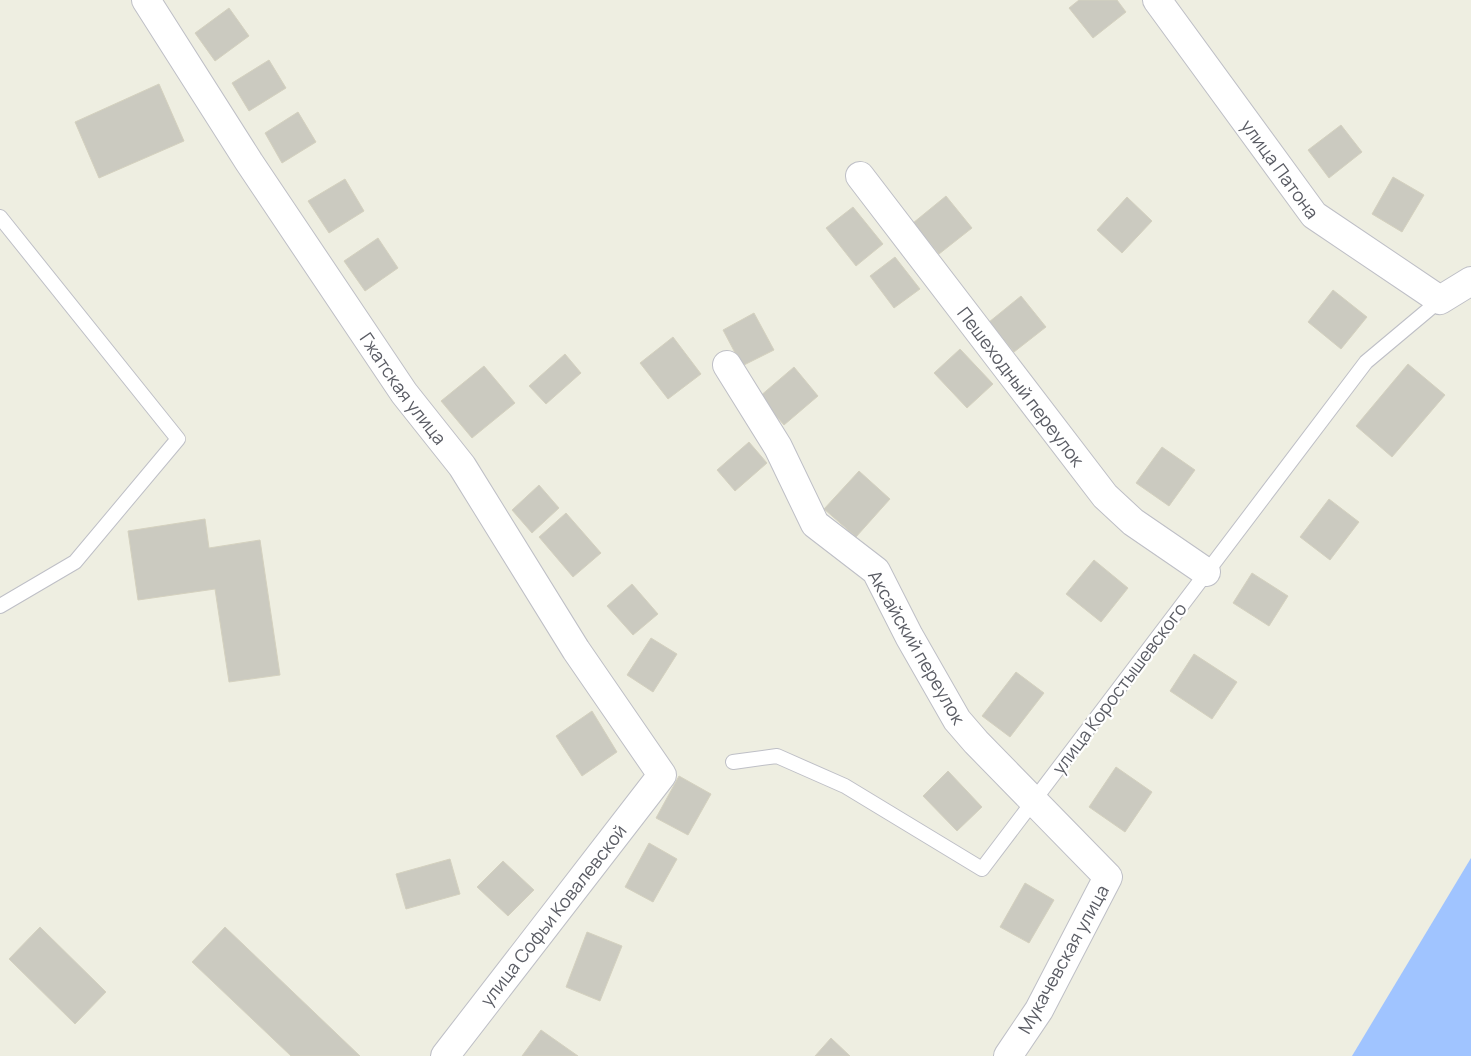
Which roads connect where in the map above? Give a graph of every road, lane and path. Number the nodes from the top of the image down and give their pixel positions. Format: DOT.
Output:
graph roads {
  1 [pos="146,0"];
  2 [pos="1157,0"];
  3 [pos="860,176"];
  4 [pos="0,217"];
  5 [pos="1471,281"];
  6 [pos="1440,300"];
  7 [pos="728,365"];
  8 [pos="1206,572"];
  9 [pos="0,606"];
  10 [pos="733,762"];
  11 [pos="662,775"];
  12 [pos="1033,800"];
  13 [pos="445,1056"];
  14 [pos="1008,1056"];
  1 -- 11 [label="street, Гжатская улица"];
  2 -- 6 [label="street, улица Патона"];
  3 -- 8 [label="street, Пешеходный переулок"];
  4 -- 9 [label="lane"];
  5 -- 6 [label="street"];
  6 -- 8 [label="lane, улица Коростышевского"];
  7 -- 12 [label="street, Аксайский переулок"];
  8 -- 12 [label="lane, улица Коростышевского"];
  10 -- 12 [label="lane, улица Коростышевского"];
  11 -- 13 [label="street, улица Софьи Ковалевской"];
  12 -- 14 [label="street, Мукачевская улица"];
}
